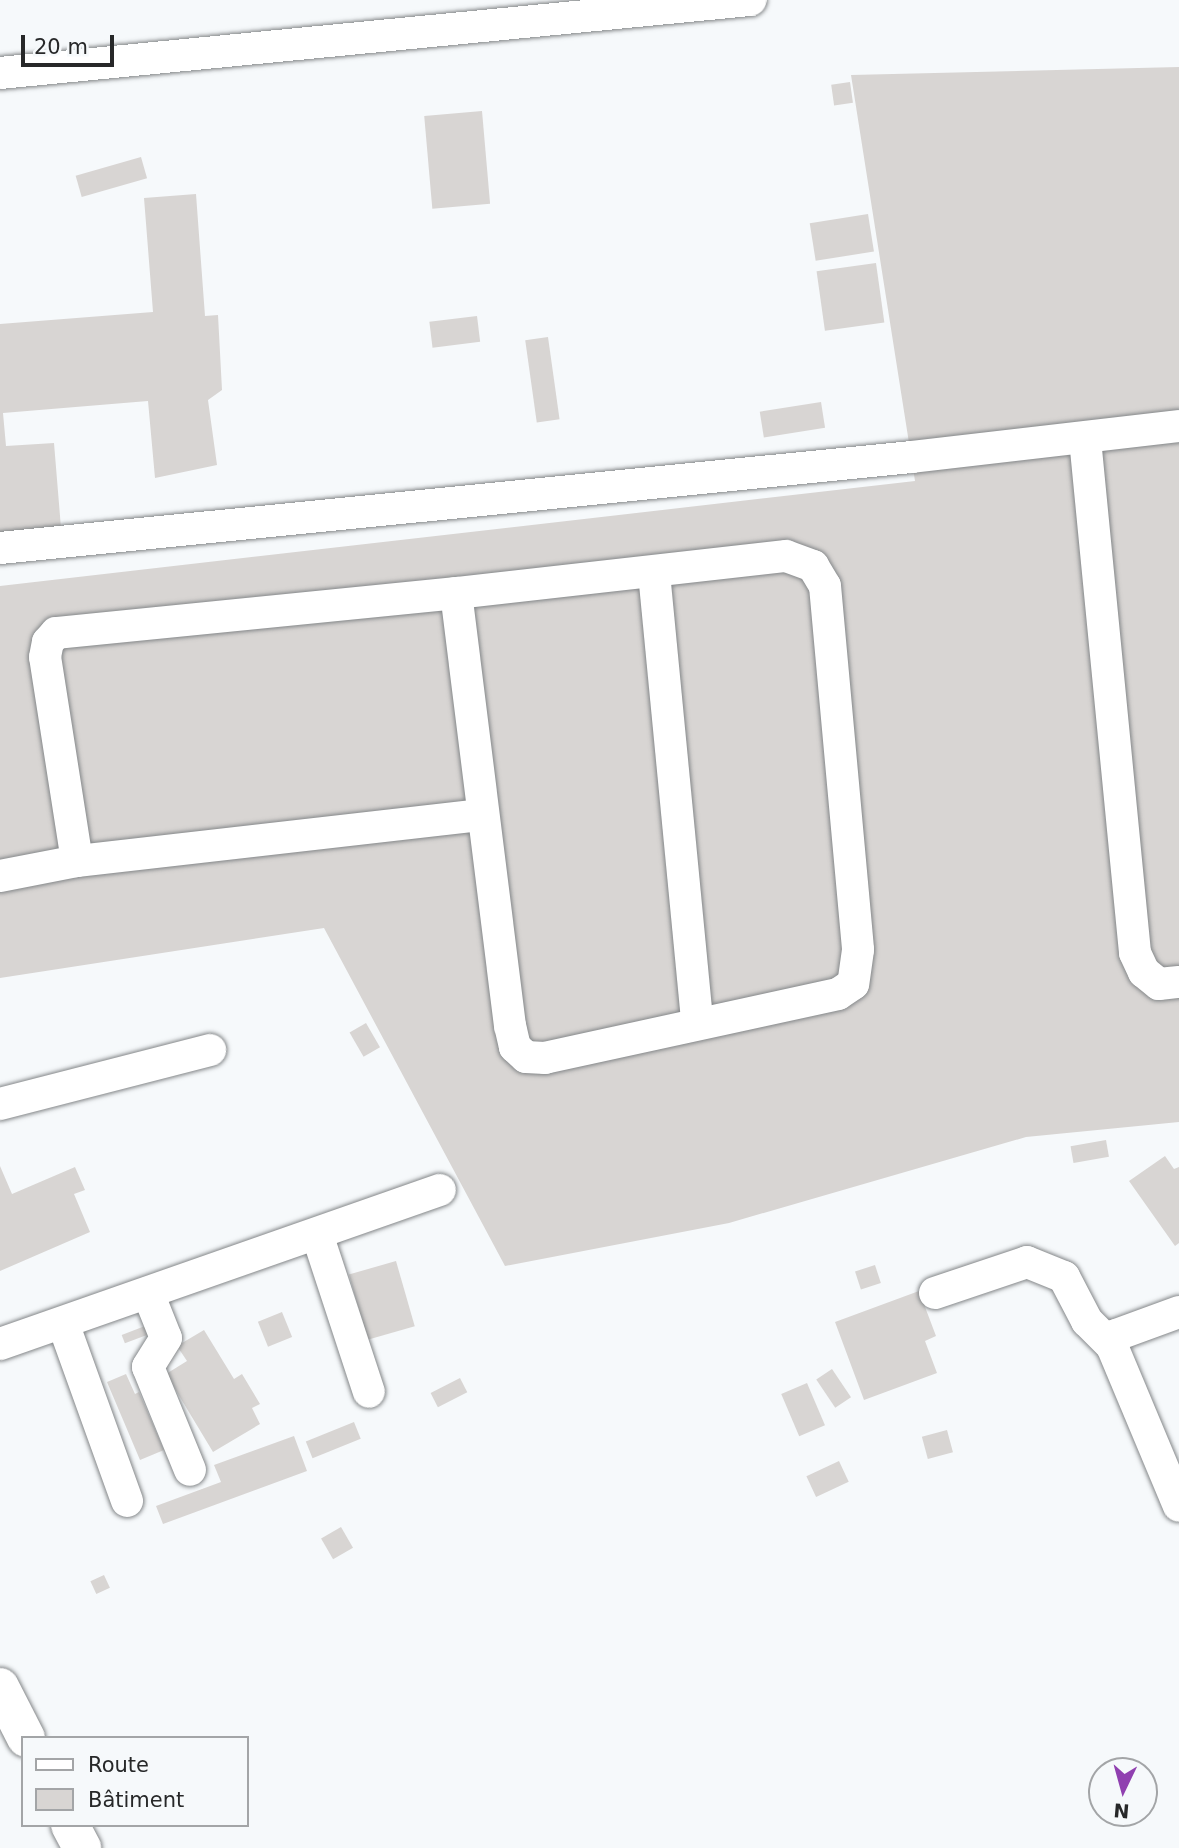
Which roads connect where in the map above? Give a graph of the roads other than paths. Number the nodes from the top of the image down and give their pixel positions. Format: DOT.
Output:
graph roads {
  1 [pos="750,0"];
  2 [pos="0,73"];
  3 [pos="1179,426"];
  4 [pos="1084,439"];
  5 [pos="0,548"];
  6 [pos="654,573"];
  7 [pos="456,593"];
  8 [pos="481,815"];
  9 [pos="77,861"];
  10 [pos="0,876"];
  11 [pos="1179,982"];
  12 [pos="697,1021"];
  13 [pos="210,1050"];
  14 [pos="0,1104"];
  15 [pos="440,1191"];
  16 [pos="317,1234"];
  17 [pos="148,1293"];
  18 [pos="935,1293"];
  19 [pos="1179,1312"];
  20 [pos="63,1323"];
  21 [pos="0,1344"];
  22 [pos="1112,1346"];
  23 [pos="369,1392"];
  24 [pos="190,1470"];
  25 [pos="127,1501"];
  26 [pos="1179,1506"];
  27 [pos="0,1687"];
  28 [pos="25,1736"];
  29 [pos="71,1827"];
  30 [pos="82,1848"];
  1 -- 2 [label="street"];
  3 -- 4 [label="street"];
  4 -- 5 [label="street"];
  4 -- 11 [label="street"];
  6 -- 7 [label="street"];
  6 -- 12 [label="street"];
  6 -- 12 [label="street"];
  7 -- 8 [label="street"];
  7 -- 9 [label="street"];
  8 -- 9 [label="street"];
  8 -- 12 [label="street"];
  9 -- 10 [label="street"];
  13 -- 14 [label="street"];
  15 -- 16 [label="street"];
  16 -- 17 [label="street"];
  16 -- 23 [label="street"];
  17 -- 20 [label="street"];
  17 -- 24 [label="street"];
  18 -- 22 [label="street"];
  19 -- 22 [label="street"];
  20 -- 21 [label="street"];
  20 -- 25 [label="street"];
  22 -- 26 [label="street"];
  27 -- 28 [label="highway"];
  29 -- 30 [label="highway"];
}
